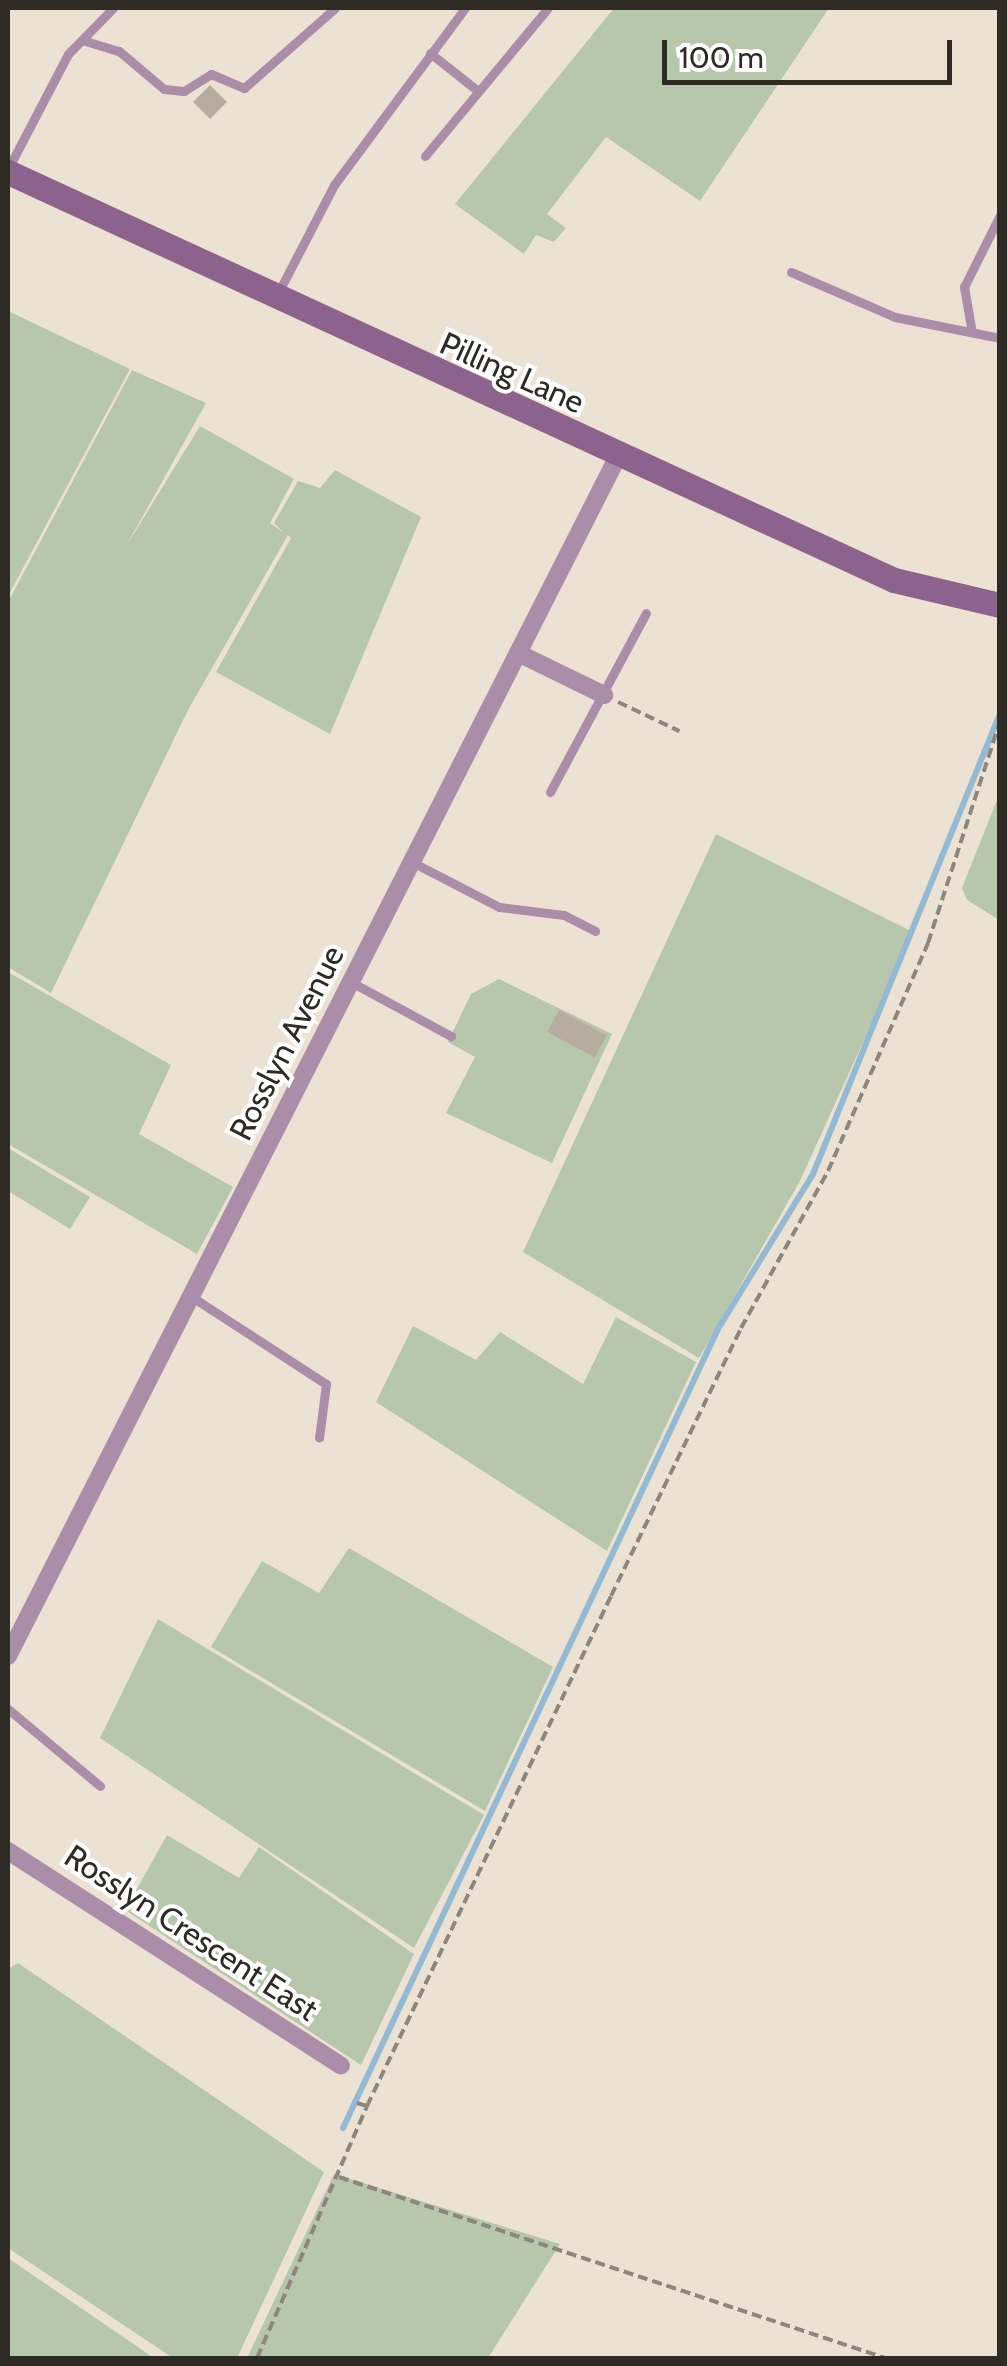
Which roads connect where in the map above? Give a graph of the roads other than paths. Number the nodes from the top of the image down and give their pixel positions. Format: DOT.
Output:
graph roads {
  1 [pos="113,8"];
  2 [pos="334,8"];
  3 [pos="465,8"];
  4 [pos="548,8"];
  5 [pos="82,40"];
  6 [pos="430,53"];
  7 [pos="478,91"];
  8 [pos="425,156"];
  9 [pos="8,171"];
  10 [pos="1000,215"];
  11 [pos="790,272"];
  12 [pos="276,297"];
  13 [pos="971,327"];
  14 [pos="1000,338"];
  15 [pos="618,456"];
  16 [pos="1000,605"];
  17 [pos="646,613"];
  18 [pos="518,653"];
  19 [pos="602,694"];
  20 [pos="550,792"];
  21 [pos="412,862"];
  22 [pos="595,931"];
  23 [pos="351,982"];
  24 [pos="451,1036"];
  25 [pos="192,1297"];
  26 [pos="319,1438"];
  27 [pos="8,1656"];
  28 [pos="8,1709"];
  29 [pos="100,1786"];
  30 [pos="8,1851"];
  31 [pos="341,2066"];
  1 -- 5 [label="lane"];
  2 -- 5 [label="lane"];
  3 -- 6 [label="lane"];
  4 -- 7 [label="lane"];
  5 -- 9 [label="lane"];
  6 -- 7 [label="lane"];
  6 -- 12 [label="lane"];
  7 -- 8 [label="lane"];
  9 -- 12 [label="street, Pilling Lane"];
  10 -- 13 [label="lane"];
  11 -- 13 [label="lane"];
  12 -- 15 [label="street, Pilling Lane"];
  13 -- 14 [label="lane"];
  15 -- 16 [label="street, Pilling Lane"];
  15 -- 18 [label="street, Rosslyn Avenue"];
  17 -- 19 [label="lane"];
  18 -- 19 [label="street"];
  18 -- 21 [label="street, Rosslyn Avenue"];
  19 -- 20 [label="lane"];
  21 -- 22 [label="lane"];
  21 -- 23 [label="street, Rosslyn Avenue"];
  23 -- 24 [label="lane"];
  23 -- 25 [label="street, Rosslyn Avenue"];
  25 -- 26 [label="lane"];
  25 -- 27 [label="street, Rosslyn Avenue"];
  28 -- 29 [label="lane"];
  30 -- 31 [label="street, Rosslyn Crescent East"];
}
